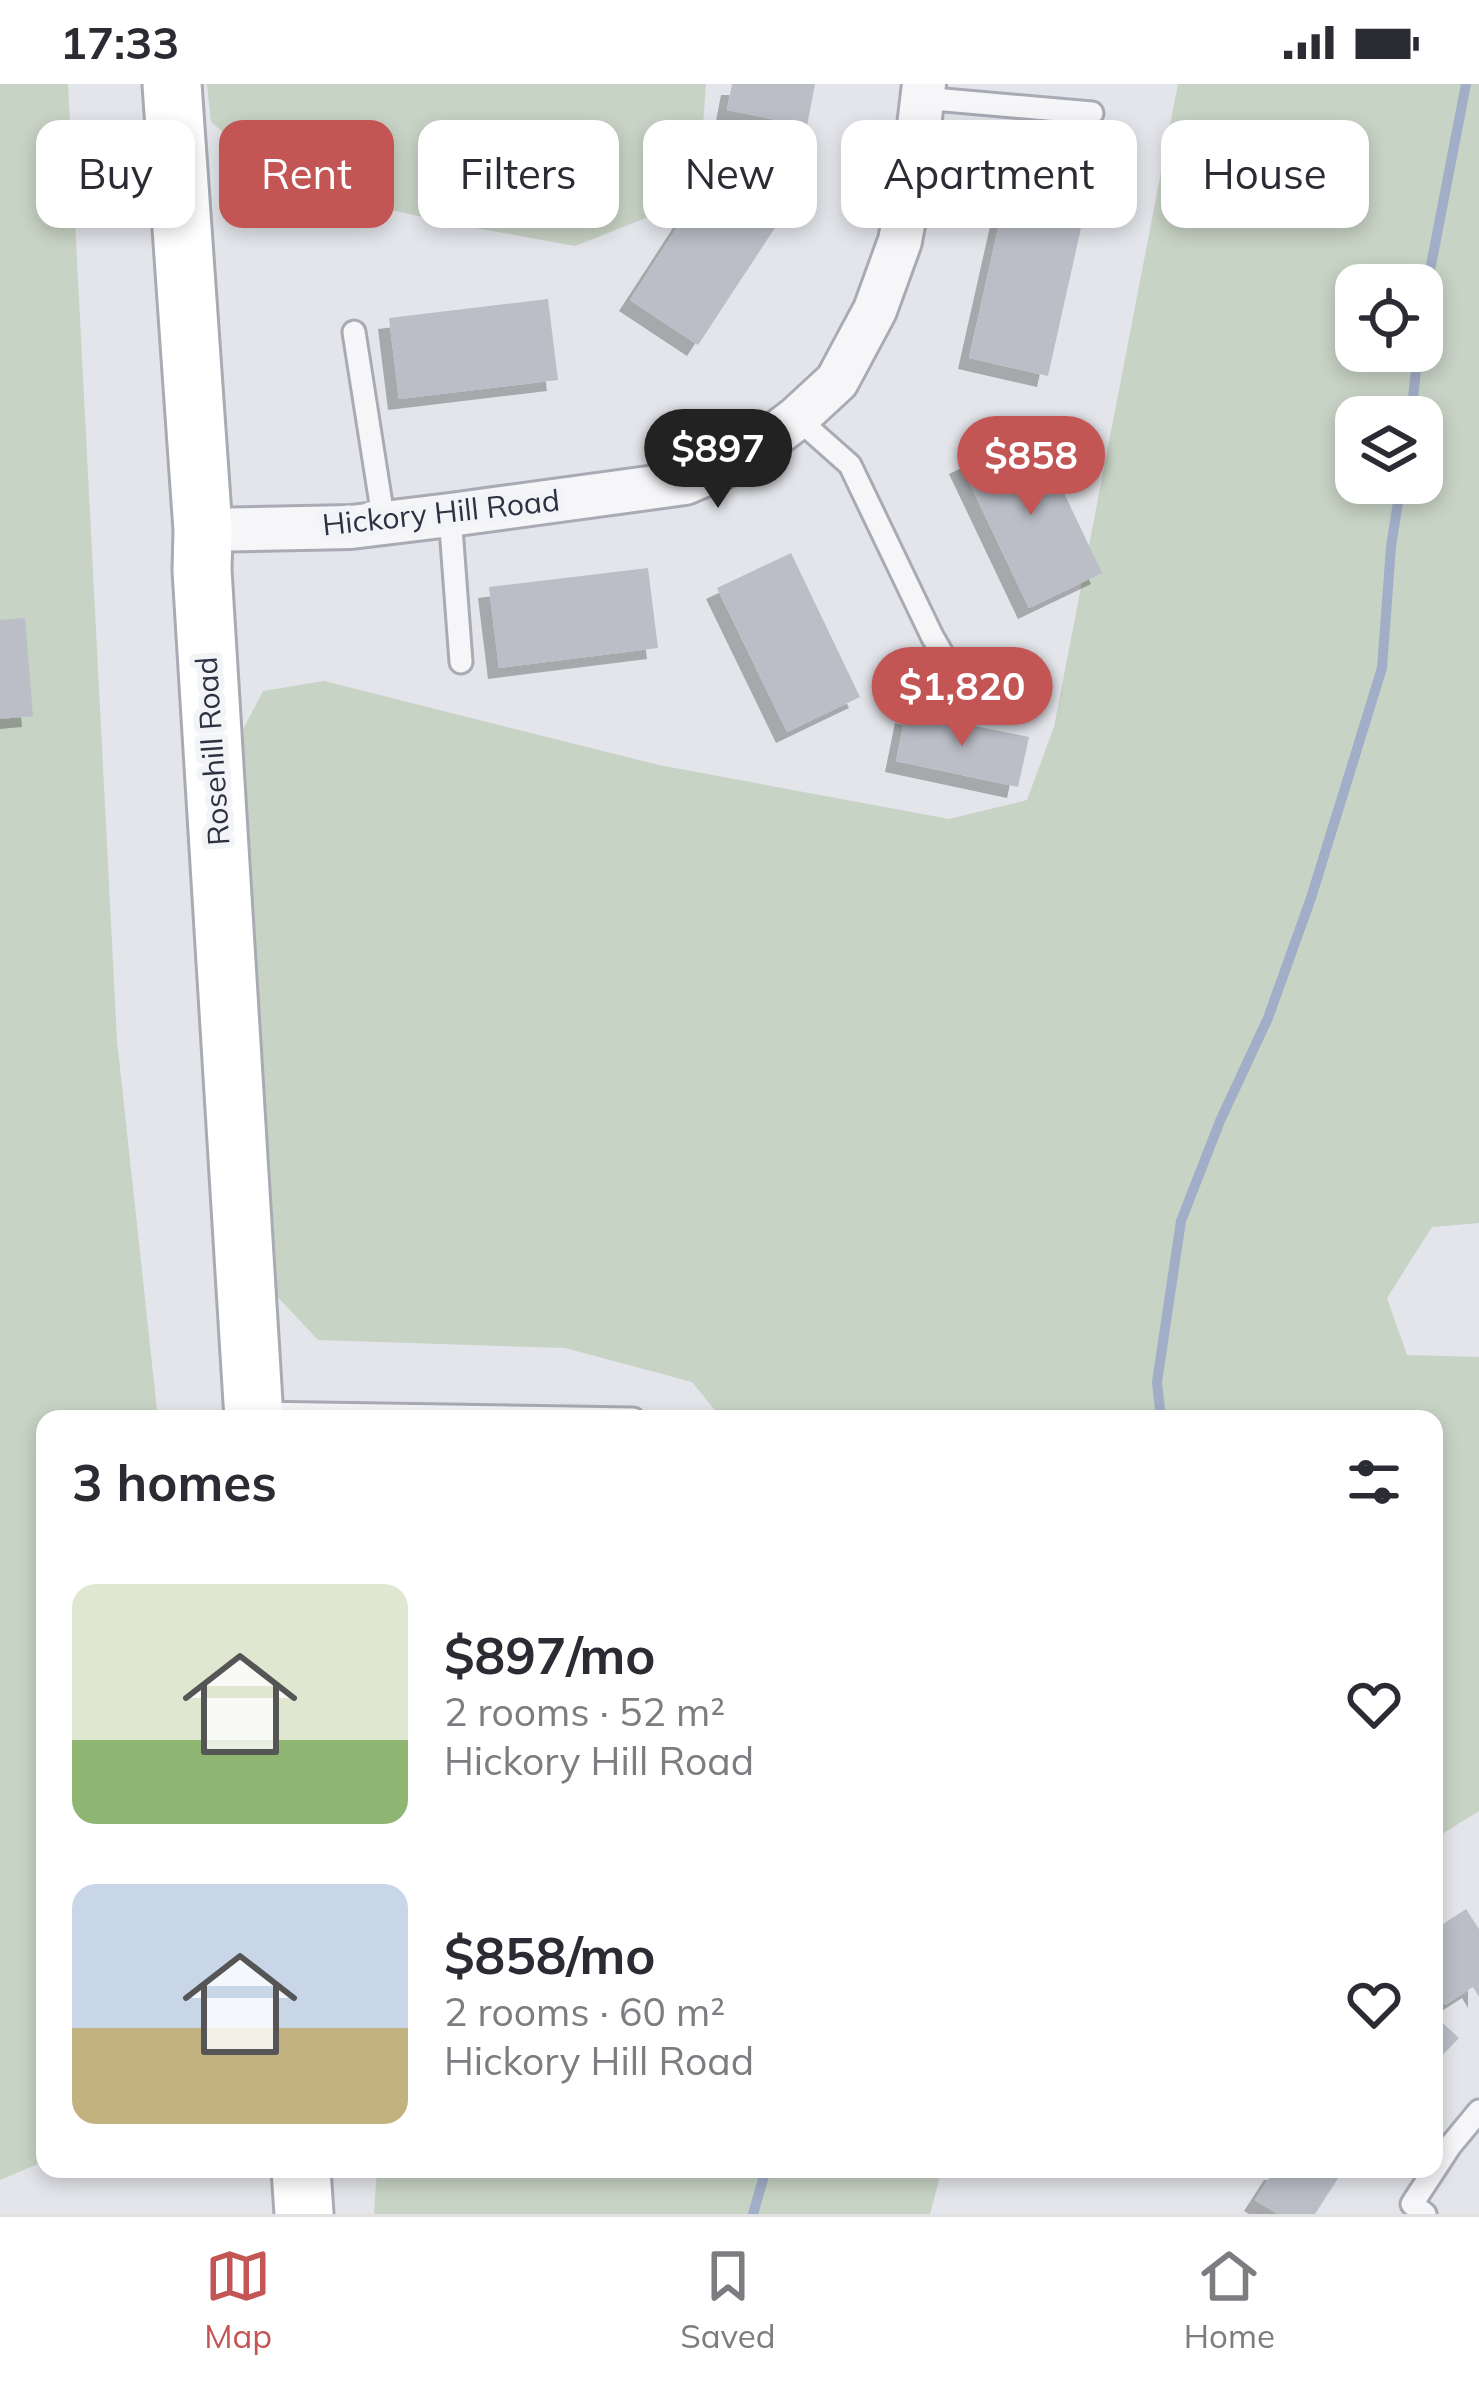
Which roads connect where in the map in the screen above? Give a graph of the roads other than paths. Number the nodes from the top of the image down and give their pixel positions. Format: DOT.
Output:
graph roads {
  1 [pos="172,84"];
  2 [pos="923,91"];
  3 [pos="1092,113"];
  4 [pos="354,332"];
  5 [pos="797,418"];
  6 [pos="450,515"];
  7 [pos="384,523"];
  8 [pos="202,530"];
  9 [pos="460,662"];
  10 [pos="1028,670"];
  11 [pos="254,1410"];
  12 [pos="1479,2110"];
  13 [pos="1443,2159"];
  14 [pos="302,2178"];
  15 [pos="1433,2178"];
  16 [pos="1415,2211"];
  17 [pos="304,2214"];
  1 -- 8 [label="main road, Rosehill Road"];
  2 -- 3 [label="lane"];
  2 -- 5 [label="street, Hickory Hill Road"];
  4 -- 7 [label="lane"];
  5 -- 6 [label="street, Hickory Hill Road"];
  5 -- 10 [label="lane"];
  6 -- 7 [label="street, Hickory Hill Road"];
  6 -- 9 [label="lane"];
  7 -- 8 [label="street, Hickory Hill Road"];
  8 -- 11 [label="main road, Rosehill Road"];
  12 -- 13 [label="lane"];
  14 -- 17 [label="main road"];
  15 -- 16 [label="lane"];
}
